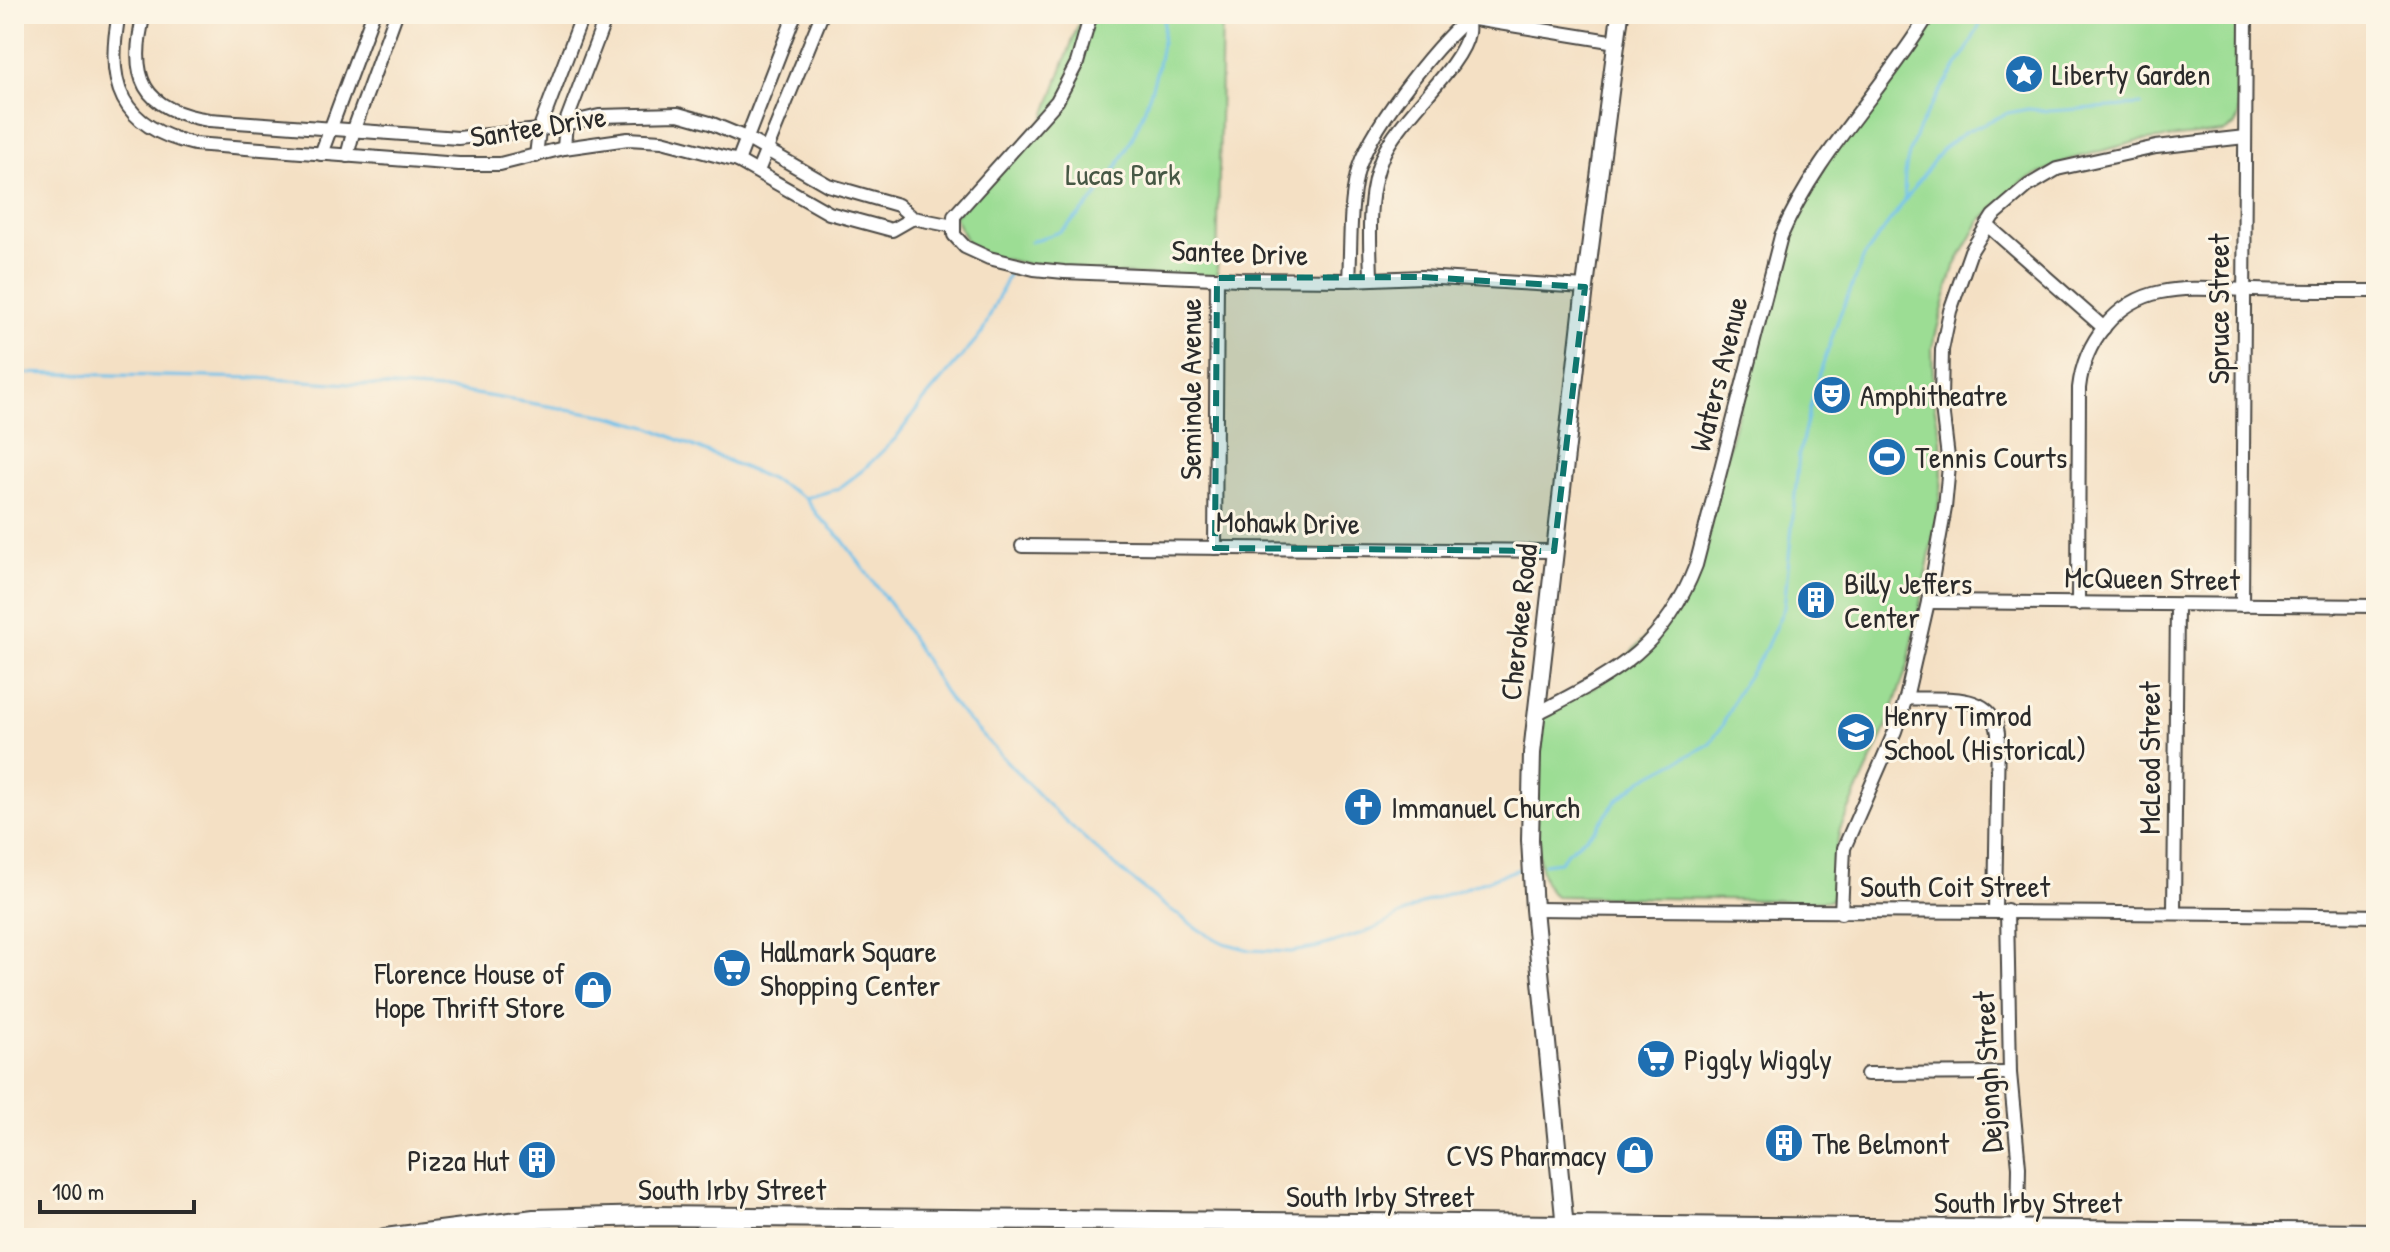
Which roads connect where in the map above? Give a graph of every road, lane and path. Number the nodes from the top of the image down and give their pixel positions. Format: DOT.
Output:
graph roads {
  1 [pos="119,14"];
  2 [pos="144,14"];
  3 [pos="373,14"];
  4 [pos="396,14"];
  5 [pos="583,14"];
  6 [pos="607,14"];
  7 [pos="795,14"];
  8 [pos="822,14"];
  9 [pos="1091,14"];
  10 [pos="1620,14"];
  11 [pos="1929,14"];
  12 [pos="2246,14"];
  13 [pos="1468,16"];
  14 [pos="1616,42"];
  15 [pos="566,122"];
  16 [pos="330,128"];
  17 [pos="354,129"];
  18 [pos="539,130"];
  19 [pos="2245,137"];
  20 [pos="746,138"];
  21 [pos="564,148"];
  22 [pos="766,150"];
  23 [pos="321,154"];
  24 [pos="347,156"];
  25 [pos="536,156"];
  26 [pos="738,161"];
  27 [pos="758,171"];
  28 [pos="913,218"];
  29 [pos="1987,225"];
  30 [pos="953,226"];
  31 [pos="1217,278"];
  32 [pos="1371,278"];
  33 [pos="1349,280"];
  34 [pos="1585,287"];
  35 [pos="2245,290"];
  36 [pos="2376,291"];
  37 [pos="2104,328"];
  38 [pos="1022,546"];
  39 [pos="1215,548"];
  40 [pos="1554,551"];
  41 [pos="1928,602"];
  42 [pos="2078,604"];
  43 [pos="2177,605"];
  44 [pos="2242,605"];
  45 [pos="2376,606"];
  46 [pos="1906,698"];
  47 [pos="1536,714"];
  48 [pos="1534,909"];
  49 [pos="2001,910"];
  50 [pos="2174,912"];
  51 [pos="1841,913"];
  52 [pos="2376,916"];
  53 [pos="2010,1073"];
  54 [pos="1867,1074"];
  55 [pos="2018,1230"];
  56 [pos="1566,1231"];
  57 [pos="2376,1233"];
  58 [pos="1965,1234"];
  59 [pos="2342,1235"];
  60 [pos="385,1238"];
  1 -- 23 [label="street, Santee Drive"];
  2 -- 16 [label="street, Santee Drive"];
  3 -- 16 [label="street"];
  4 -- 17 [label="street"];
  5 -- 18 [label="street"];
  6 -- 15 [label="street"];
  7 -- 20 [label="street"];
  8 -- 22 [label="street"];
  9 -- 30 [label="street"];
  10 -- 14 [label="street, Cherokee Road"];
  11 -- 47 [label="street, Waters Avenue"];
  12 -- 19 [label="street, Spruce Street"];
  13 -- 14 [label="street"];
  13 -- 32 [label="street"];
  13 -- 33 [label="street"];
  14 -- 34 [label="street, Cherokee Road"];
  15 -- 18 [label="street, Santee Drive"];
  15 -- 20 [label="street, Santee Drive"];
  15 -- 21 [label="street"];
  16 -- 17 [label="street, Santee Drive"];
  16 -- 23 [label="street"];
  17 -- 18 [label="street, Santee Drive"];
  17 -- 24 [label="street"];
  18 -- 25 [label="street"];
  19 -- 29 [label="street"];
  19 -- 35 [label="street, Spruce Street"];
  20 -- 22 [label="street, Santee Drive"];
  20 -- 26 [label="street"];
  21 -- 25 [label="street, Santee Drive"];
  21 -- 26 [label="street, Santee Drive"];
  22 -- 27 [label="street"];
  22 -- 28 [label="street, Santee Drive"];
  23 -- 24 [label="street, Santee Drive"];
  24 -- 25 [label="street, Santee Drive"];
  26 -- 27 [label="street, Santee Drive"];
  27 -- 28 [label="street, Santee Drive"];
  28 -- 30 [label="street, Santee Drive"];
  29 -- 37 [label="street"];
  29 -- 41 [label="street"];
  30 -- 31 [label="street, Santee Drive"];
  31 -- 33 [label="street, Santee Drive"];
  31 -- 39 [label="street, Seminole Avenue"];
  32 -- 33 [label="street, Santee Drive"];
  32 -- 34 [label="street, Santee Drive"];
  34 -- 40 [label="street, Cherokee Road"];
  35 -- 36 [label="street"];
  35 -- 37 [label="street"];
  35 -- 44 [label="street, Spruce Street"];
  37 -- 42 [label="street"];
  38 -- 39 [label="street, Mohawk Drive"];
  39 -- 40 [label="street, Mohawk Drive"];
  40 -- 47 [label="street, Cherokee Road"];
  41 -- 42 [label="street, McQueen Street"];
  41 -- 46 [label="street"];
  42 -- 43 [label="street, McQueen Street"];
  43 -- 44 [label="street, McQueen Street"];
  43 -- 50 [label="street, McLeod Street"];
  44 -- 45 [label="street, McQueen Street"];
  46 -- 49 [label="street, Dejongh Street"];
  46 -- 51 [label="street"];
  47 -- 48 [label="street, Cherokee Road"];
  48 -- 51 [label="street, South Coit Street"];
  48 -- 56 [label="street, Cherokee Road"];
  49 -- 50 [label="street, South Coit Street"];
  49 -- 51 [label="street, South Coit Street"];
  49 -- 53 [label="street, Dejongh Street"];
  50 -- 52 [label="street, South Coit Street"];
  53 -- 54 [label="street"];
  53 -- 55 [label="street, Dejongh Street"];
  55 -- 58 [label="main road, South Irby Street"];
  55 -- 59 [label="main road, South Irby Street"];
  56 -- 58 [label="main road, South Irby Street"];
  56 -- 60 [label="main road, South Irby Street"];
  57 -- 59 [label="main road, South Irby Street"];
}
